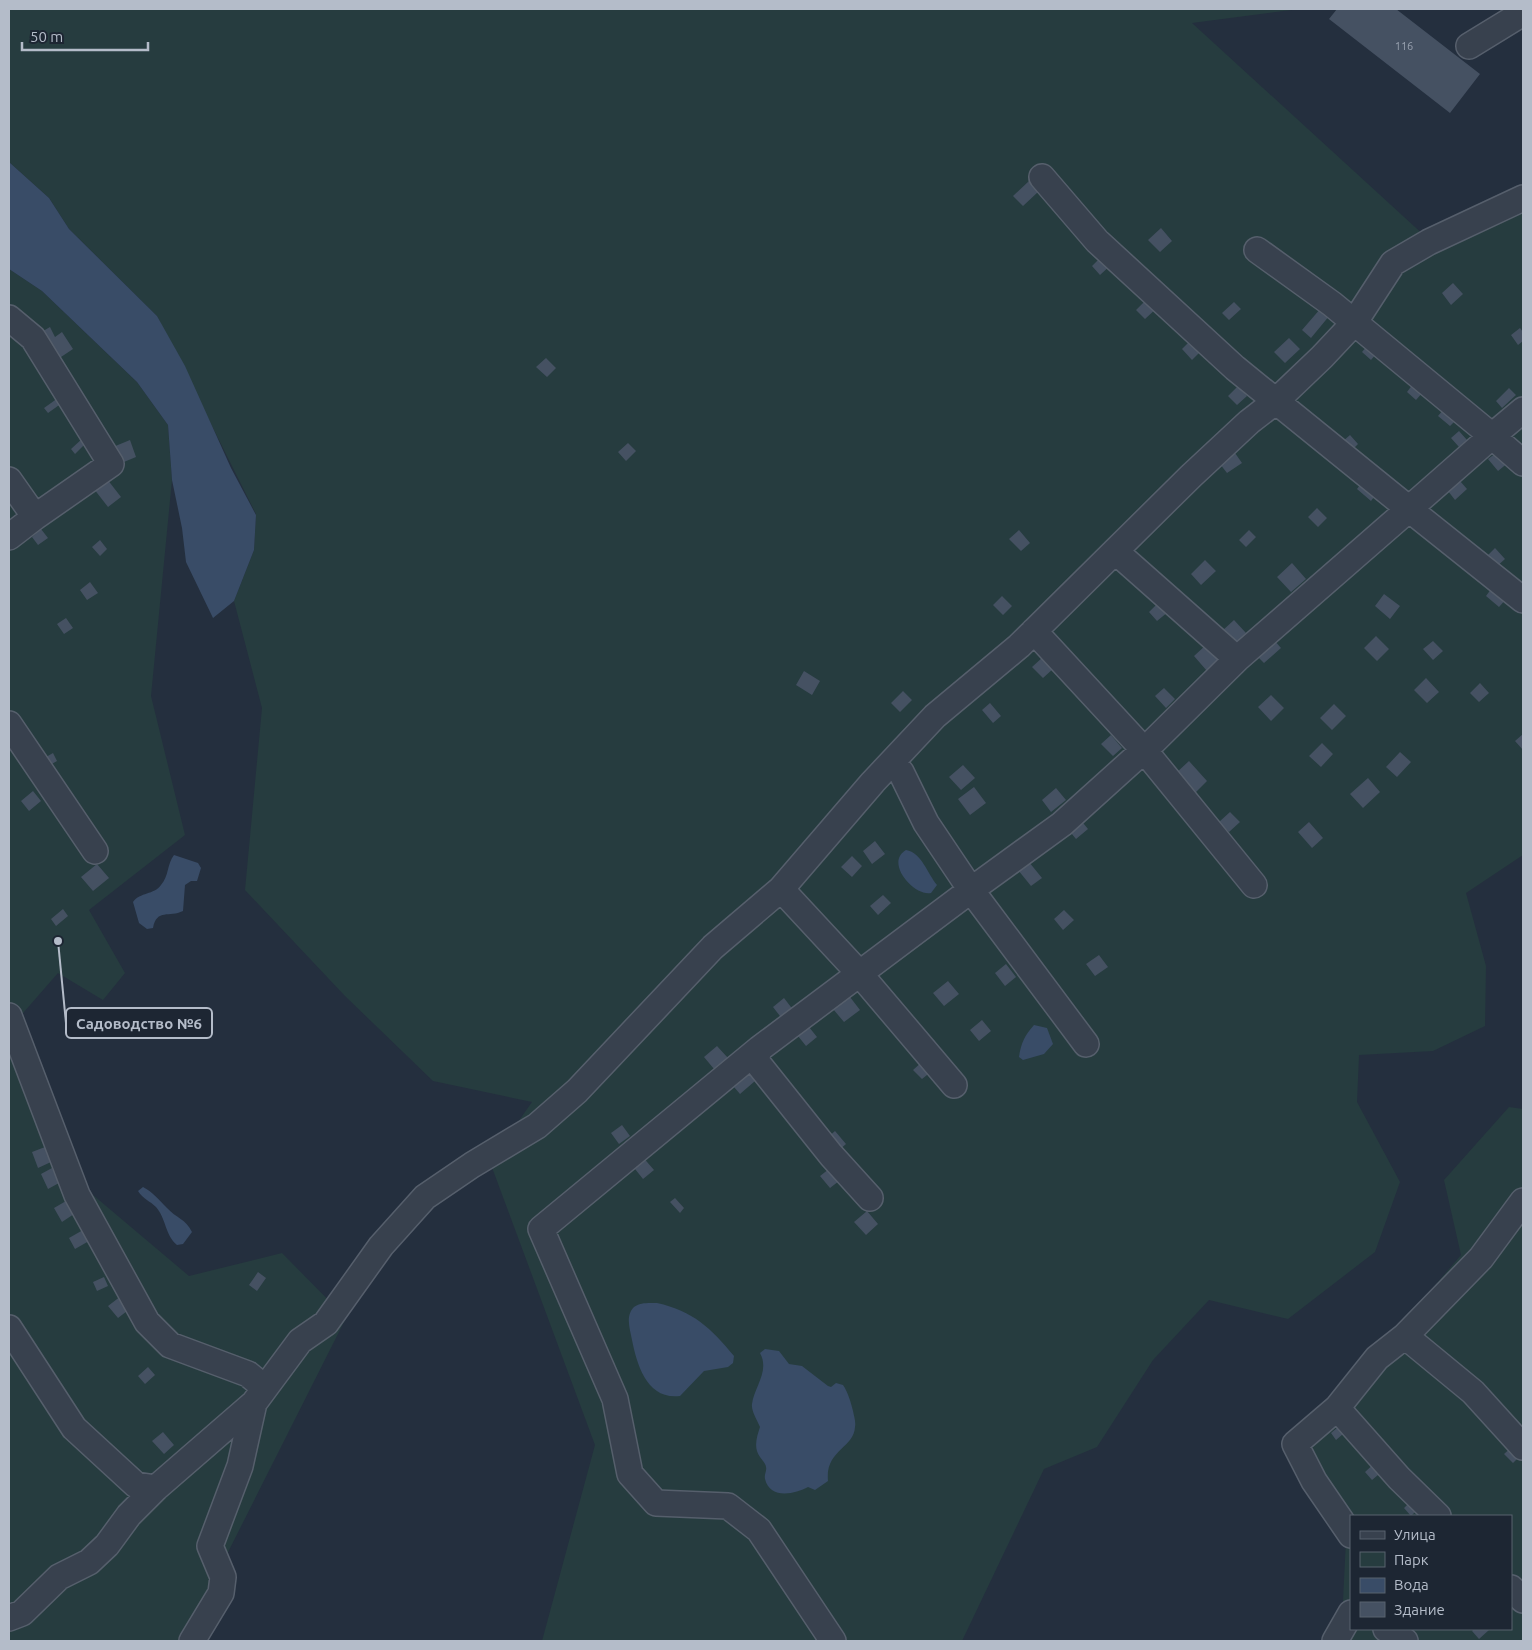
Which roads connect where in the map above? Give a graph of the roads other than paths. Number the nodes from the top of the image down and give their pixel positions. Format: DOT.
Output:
graph roads {
  1 [pos="1523,13"];
  2 [pos="1469,46"];
  3 [pos="1042,177"];
  4 [pos="1523,198"];
  5 [pos="1257,250"];
  6 [pos="9,318"];
  7 [pos="1354,323"];
  8 [pos="1276,401"];
  9 [pos="1523,410"];
  10 [pos="1492,436"];
  11 [pos="1523,463"];
  12 [pos="9,480"];
  13 [pos="1408,509"];
  14 [pos="35,517"];
  15 [pos="9,537"];
  16 [pos="1115,551"];
  17 [pos="1523,600"];
  18 [pos="1034,631"];
  19 [pos="1237,659"];
  20 [pos="9,724"];
  21 [pos="1144,750"];
  22 [pos="892,762"];
  23 [pos="95,851"];
  24 [pos="1254,885"];
  25 [pos="781,889"];
  26 [pos="971,890"];
  27 [pos="859,973"];
  28 [pos="9,1016"];
  29 [pos="1086,1044"];
  30 [pos="759,1049"];
  31 [pos="954,1086"];
  32 [pos="870,1198"];
  33 [pos="1523,1201"];
  34 [pos="9,1328"];
  35 [pos="1405,1336"];
  36 [pos="260,1396"];
  37 [pos="1337,1408"];
  38 [pos="1523,1447"];
  39 [pos="156,1488"];
  40 [pos="1437,1515"];
  41 [pos="1350,1534"];
  42 [pos="1512,1589"];
  43 [pos="1523,1600"];
  44 [pos="1350,1615"];
  45 [pos="9,1618"];
  46 [pos="1388,1630"];
  47 [pos="192,1641"];
  48 [pos="833,1641"];
  49 [pos="1335,1641"];
  50 [pos="1405,1641"];
  1 -- 2 [label="lane"];
  3 -- 8 [label="lane"];
  4 -- 7 [label="lane"];
  5 -- 7 [label="lane"];
  6 -- 14 [label="lane"];
  7 -- 8 [label="lane"];
  7 -- 10 [label="lane"];
  8 -- 13 [label="lane"];
  8 -- 16 [label="lane"];
  9 -- 10 [label="lane"];
  10 -- 11 [label="lane"];
  10 -- 13 [label="lane"];
  12 -- 14 [label="lane"];
  13 -- 17 [label="lane"];
  13 -- 19 [label="lane"];
  14 -- 15 [label="lane"];
  16 -- 18 [label="lane"];
  16 -- 19 [label="lane"];
  18 -- 21 [label="lane"];
  18 -- 22 [label="lane"];
  19 -- 21 [label="lane"];
  20 -- 23 [label="lane"];
  21 -- 24 [label="lane"];
  21 -- 26 [label="lane"];
  22 -- 25 [label="lane"];
  22 -- 26 [label="lane"];
  25 -- 27 [label="lane"];
  25 -- 36 [label="lane"];
  26 -- 27 [label="lane"];
  26 -- 29 [label="lane"];
  27 -- 30 [label="lane"];
  27 -- 31 [label="lane"];
  28 -- 36 [label="lane"];
  30 -- 32 [label="lane"];
  30 -- 48 [label="lane"];
  33 -- 35 [label="lane"];
  34 -- 39 [label="lane"];
  35 -- 37 [label="lane"];
  35 -- 38 [label="lane"];
  36 -- 39 [label="lane"];
  36 -- 47 [label="lane"];
  37 -- 40 [label="lane"];
  37 -- 41 [label="lane"];
  39 -- 45 [label="lane"];
  42 -- 43 [label="lane"];
  44 -- 49 [label="lane"];
  46 -- 50 [label="lane"];
}
